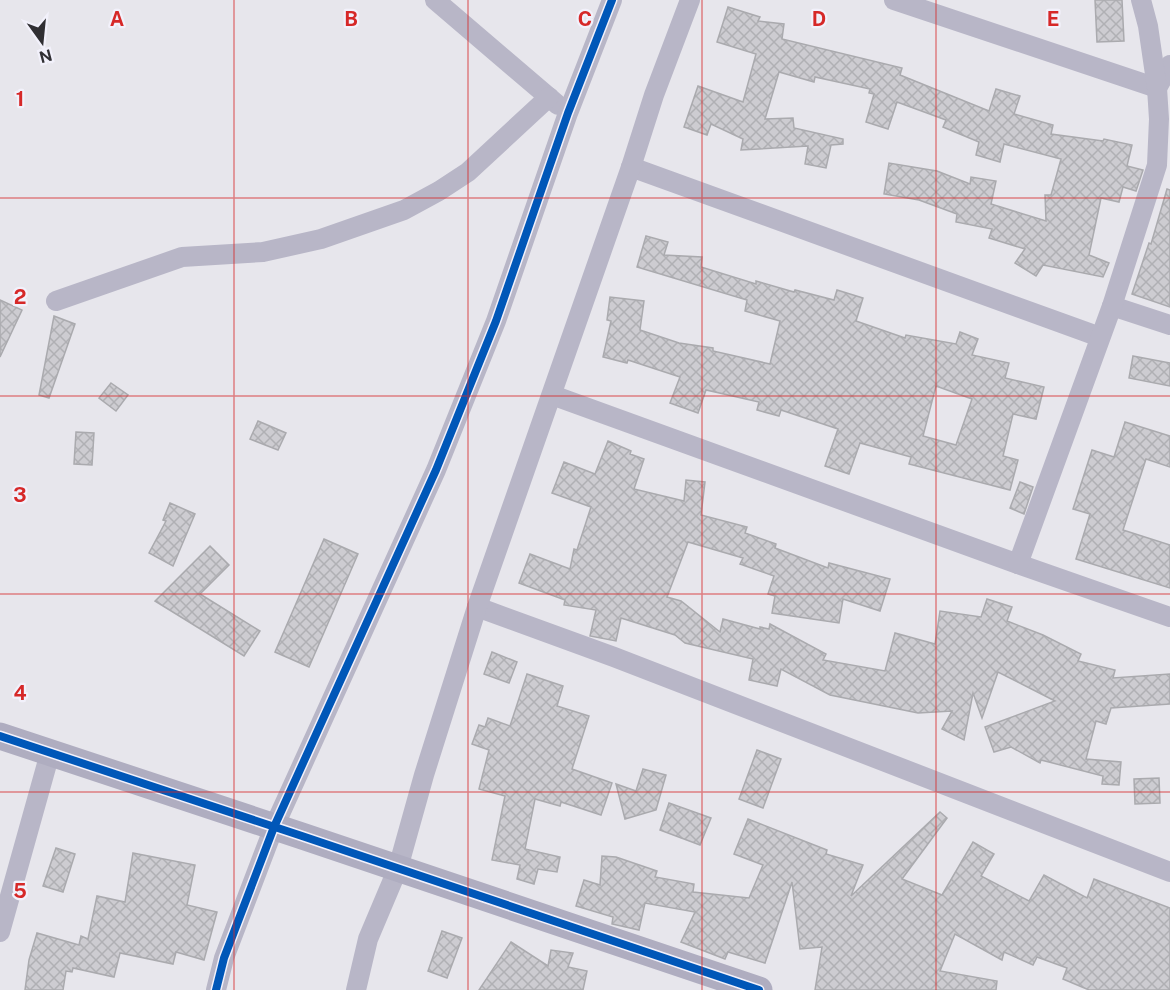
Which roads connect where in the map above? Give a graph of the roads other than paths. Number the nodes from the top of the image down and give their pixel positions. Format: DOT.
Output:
graph roads {
  1 [pos="435,0"];
  2 [pos="612,0"];
  3 [pos="690,0"];
  4 [pos="894,0"];
  5 [pos="1141,0"];
  6 [pos="1170,65"];
  7 [pos="1157,88"];
  8 [pos="549,97"];
  9 [pos="568,113"];
  10 [pos="631,167"];
  11 [pos="1164,167"];
  12 [pos="56,301"];
  13 [pos="1112,306"];
  14 [pos="1170,325"];
  15 [pos="1100,337"];
  16 [pos="552,395"];
  17 [pos="1018,564"];
  18 [pos="477,607"];
  19 [pos="1170,617"];
  20 [pos="0,736"];
  21 [pos="50,753"];
  22 [pos="274,827"];
  23 [pos="392,866"];
  24 [pos="1170,872"];
  25 [pos="0,932"];
  26 [pos="216,990"];
  27 [pos="357,990"];
  28 [pos="759,990"];
  1 -- 8 [label="street"];
  2 -- 9 [label="street"];
  3 -- 10 [label="street"];
  4 -- 7 [label="street"];
  5 -- 7 [label="street"];
  6 -- 7 [label="street"];
  7 -- 11 [label="street"];
  8 -- 9 [label="street"];
  8 -- 12 [label="street"];
  9 -- 22 [label="street"];
  10 -- 15 [label="street"];
  10 -- 16 [label="street"];
  11 -- 13 [label="street"];
  13 -- 14 [label="street"];
  13 -- 15 [label="street"];
  15 -- 17 [label="street"];
  16 -- 17 [label="street"];
  16 -- 18 [label="street"];
  17 -- 19 [label="street"];
  18 -- 23 [label="street"];
  18 -- 24 [label="street"];
  20 -- 21 [label="street"];
  21 -- 22 [label="street"];
  21 -- 25 [label="street"];
  22 -- 23 [label="street"];
  22 -- 26 [label="street"];
  23 -- 27 [label="street"];
  23 -- 28 [label="street"];
}
